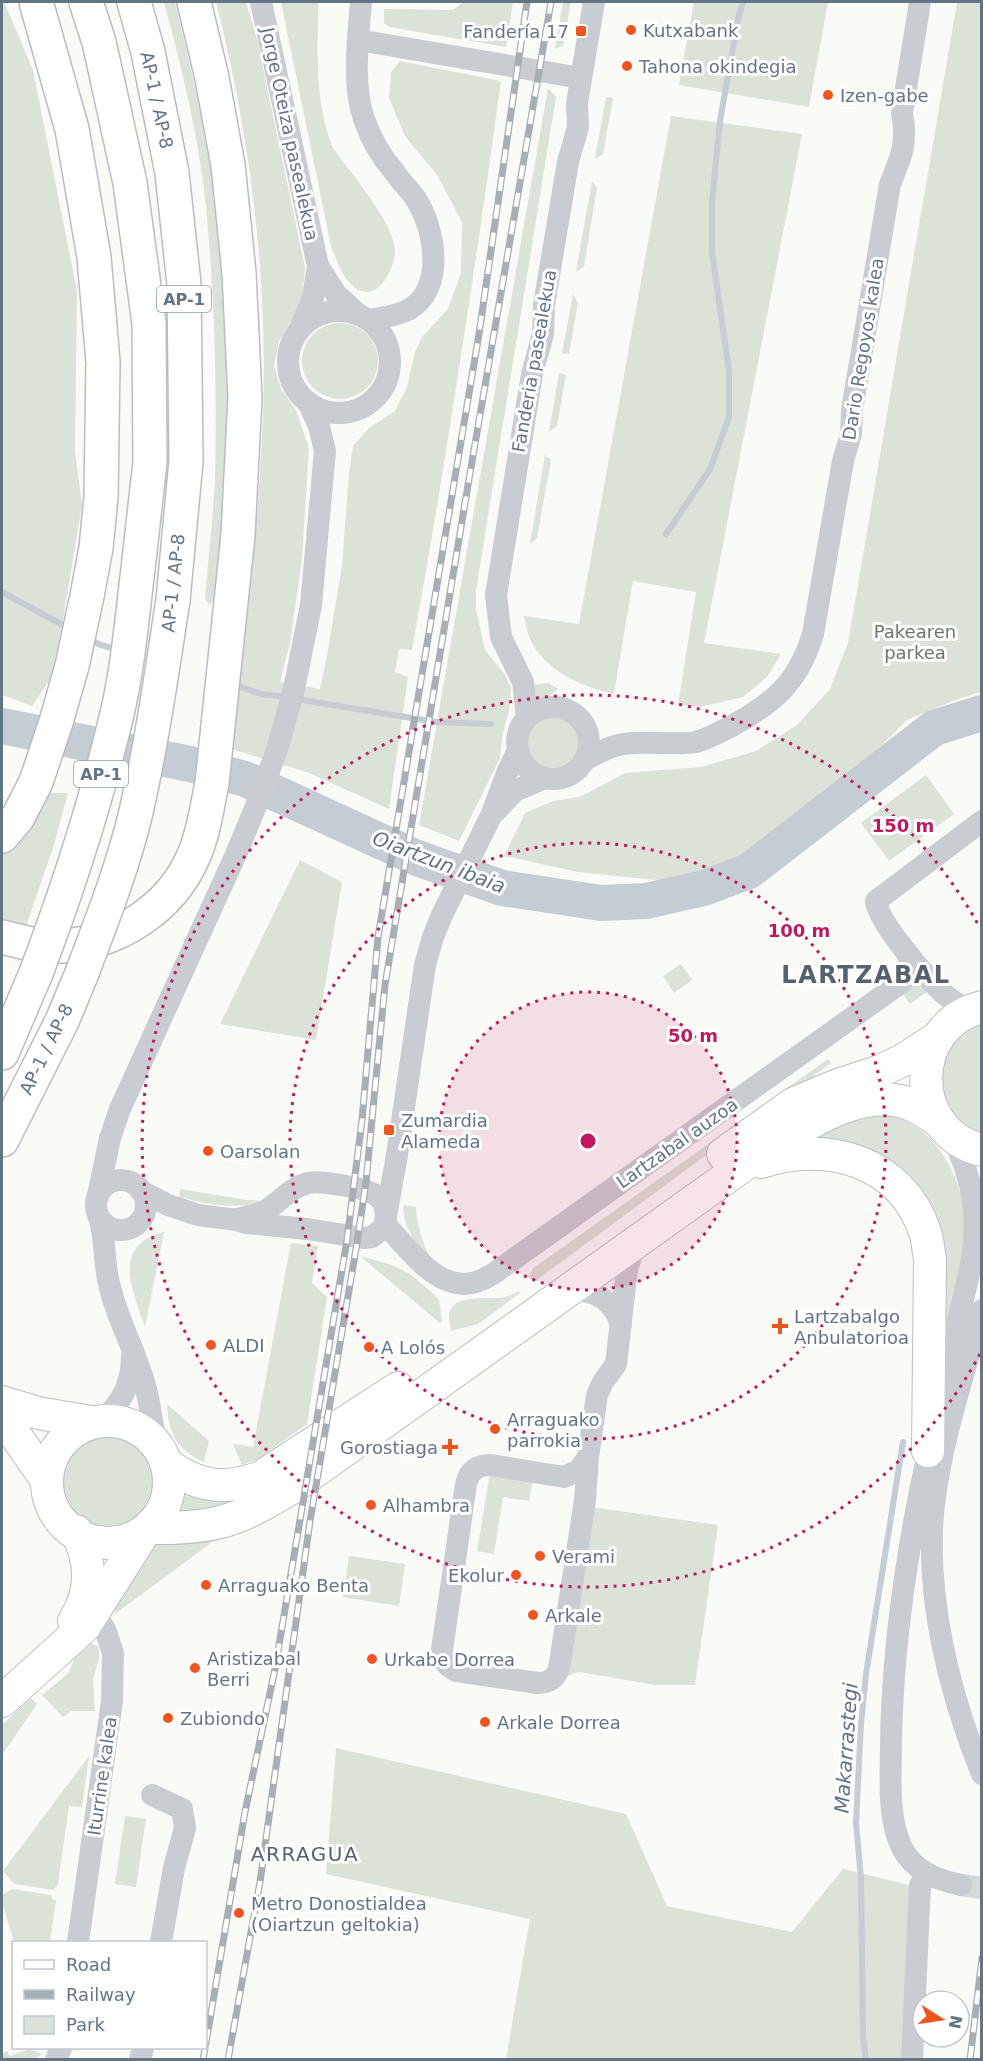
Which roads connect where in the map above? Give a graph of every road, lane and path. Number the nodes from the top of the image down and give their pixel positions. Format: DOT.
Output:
graph roads {
  1 [pos="36,2"];
  2 [pos="86,2"];
  3 [pos="134,2"];
  4 [pos="194,2"];
  5 [pos="261,2"];
  6 [pos="361,2"];
  7 [pos="594,2"];
  8 [pos="920,2"];
  9 [pos="358,40"];
  10 [pos="581,78"];
  11 [pos="318,266"];
  12 [pos="408,310"];
  13 [pos="363,317"];
  14 [pos="300,328"];
  15 [pos="390,361"];
  16 [pos="308,402"];
  17 [pos="352,411"];
  18 [pos="325,451"];
  19 [pos="527,718"];
  20 [pos="518,750"];
  21 [pos="584,760"];
  22 [pos="544,778"];
  23 [pos="491,816"];
  24 [pos="981,822"];
  25 [pos="2,836"];
  26 [pos="2,937"];
  27 [pos="906,951"];
  28 [pos="975,1009"];
  29 [pos="937,1038"];
  30 [pos="2,1053"];
  31 [pos="945,1128"];
  32 [pos="2,1140"];
  33 [pos="109,1147"];
  34 [pos="981,1150"];
  35 [pos="397,1159"];
  36 [pos="725,1179"];
  37 [pos="134,1186"];
  38 [pos="302,1186"];
  39 [pos="362,1190"];
  40 [pos="98,1196"];
  41 [pos="198,1215"];
  42 [pos="100,1220"];
  43 [pos="237,1220"];
  44 [pos="134,1225"];
  45 [pos="381,1227"];
  46 [pos="307,1229"];
  47 [pos="645,1236"];
  48 [pos="105,1259"];
  49 [pos="568,1291"];
  50 [pos="981,1310"];
  51 [pos="621,1325"];
  52 [pos="132,1353"];
  53 [pos="2,1402"];
  54 [pos="2,1416"];
  55 [pos="97,1421"];
  56 [pos="928,1450"];
  57 [pos="588,1456"];
  58 [pos="164,1458"];
  59 [pos="46,1479"];
  60 [pos="76,1531"];
  61 [pos="147,1531"];
  62 [pos="94,1614"];
  63 [pos="2,1685"];
  64 [pos="2,1701"];
  65 [pos="981,1774"];
  66 [pos="152,1795"];
  67 [pos="928,1875"];
  68 [pos="961,1885"];
  69 [pos="78,1941"];
  70 [pos="161,1941"];
  71 [pos="912,2060"];
  1 -- 25 [label="highway"];
  2 -- 30 [label="highway, AP-1 / AP-8 / AP-1, bridge"];
  3 -- 32 [label="highway, AP-1 / AP-8 / AP-1, bridge"];
  4 -- 26 [label="highway"];
  5 -- 11 [label="street, Jorge Oteiza pasealekua"];
  6 -- 9 [label="street"];
  7 -- 10 [label="street, Fanderia pasealekua"];
  8 -- 21 [label="street, Dario Regoyos kalea"];
  9 -- 10 [label="street"];
  9 -- 12 [label="street"];
  10 -- 19 [label="street, Fanderia pasealekua"];
  11 -- 13 [label="street, Jorge Oteiza pasealekua"];
  11 -- 14 [label="street, Jorge Oteiza pasealekua"];
  12 -- 13 [label="street"];
  12 -- 15 [label="street"];
  13 -- 14 [label="street"];
  13 -- 15 [label="street"];
  14 -- 16 [label="street"];
  15 -- 17 [label="street"];
  16 -- 17 [label="street"];
  16 -- 18 [label="street"];
  17 -- 18 [label="street"];
  18 -- 33 [label="street"];
  19 -- 20 [label="street"];
  19 -- 21 [label="street"];
  20 -- 22 [label="street"];
  20 -- 23 [label="street"];
  21 -- 22 [label="street"];
  22 -- 23 [label="street"];
  23 -- 35 [label="street"];
  24 -- 27 [label="street"];
  27 -- 28 [label="street"];
  27 -- 45 [label="street, Lartzabal auzoa"];
  28 -- 29 [label="main road"];
  29 -- 31 [label="main road"];
  29 -- 58 [label="main road"];
  31 -- 34 [label="main road"];
  31 -- 36 [label="main road"];
  31 -- 56 [label="street"];
  33 -- 37 [label="street"];
  33 -- 40 [label="street"];
  35 -- 39 [label="street"];
  35 -- 45 [label="street"];
  36 -- 47 [label="main road"];
  36 -- 56 [label="main road"];
  37 -- 40 [label="street"];
  37 -- 41 [label="street"];
  37 -- 44 [label="street"];
  38 -- 39 [label="street"];
  38 -- 43 [label="street"];
  38 -- 46 [label="street"];
  39 -- 45 [label="street, Lartzabal auzoa"];
  40 -- 42 [label="street"];
  41 -- 43 [label="street"];
  41 -- 44 [label="street"];
  42 -- 44 [label="street"];
  42 -- 48 [label="street"];
  43 -- 46 [label="street"];
  44 -- 48 [label="street"];
  45 -- 46 [label="street"];
  47 -- 49 [label="main road"];
  47 -- 51 [label="street"];
  48 -- 52 [label="street"];
  49 -- 51 [label="street"];
  49 -- 61 [label="main road"];
  50 -- 65 [label="street"];
  51 -- 57 [label="street"];
  52 -- 55 [label="street"];
  52 -- 58 [label="street"];
  53 -- 55 [label="main road"];
  54 -- 59 [label="main road"];
  55 -- 58 [label="main road"];
  55 -- 59 [label="main road"];
  56 -- 67 [label="street"];
  57 -- 57 [label="street"];
  58 -- 61 [label="main road"];
  59 -- 60 [label="main road"];
  60 -- 61 [label="main road"];
  60 -- 63 [label="main road"];
  61 -- 62 [label="main road"];
  62 -- 64 [label="main road"];
  62 -- 69 [label="street, Iturrine kalea"];
  66 -- 70 [label="street"];
  67 -- 68 [label="street"];
  67 -- 71 [label="street"];
}
